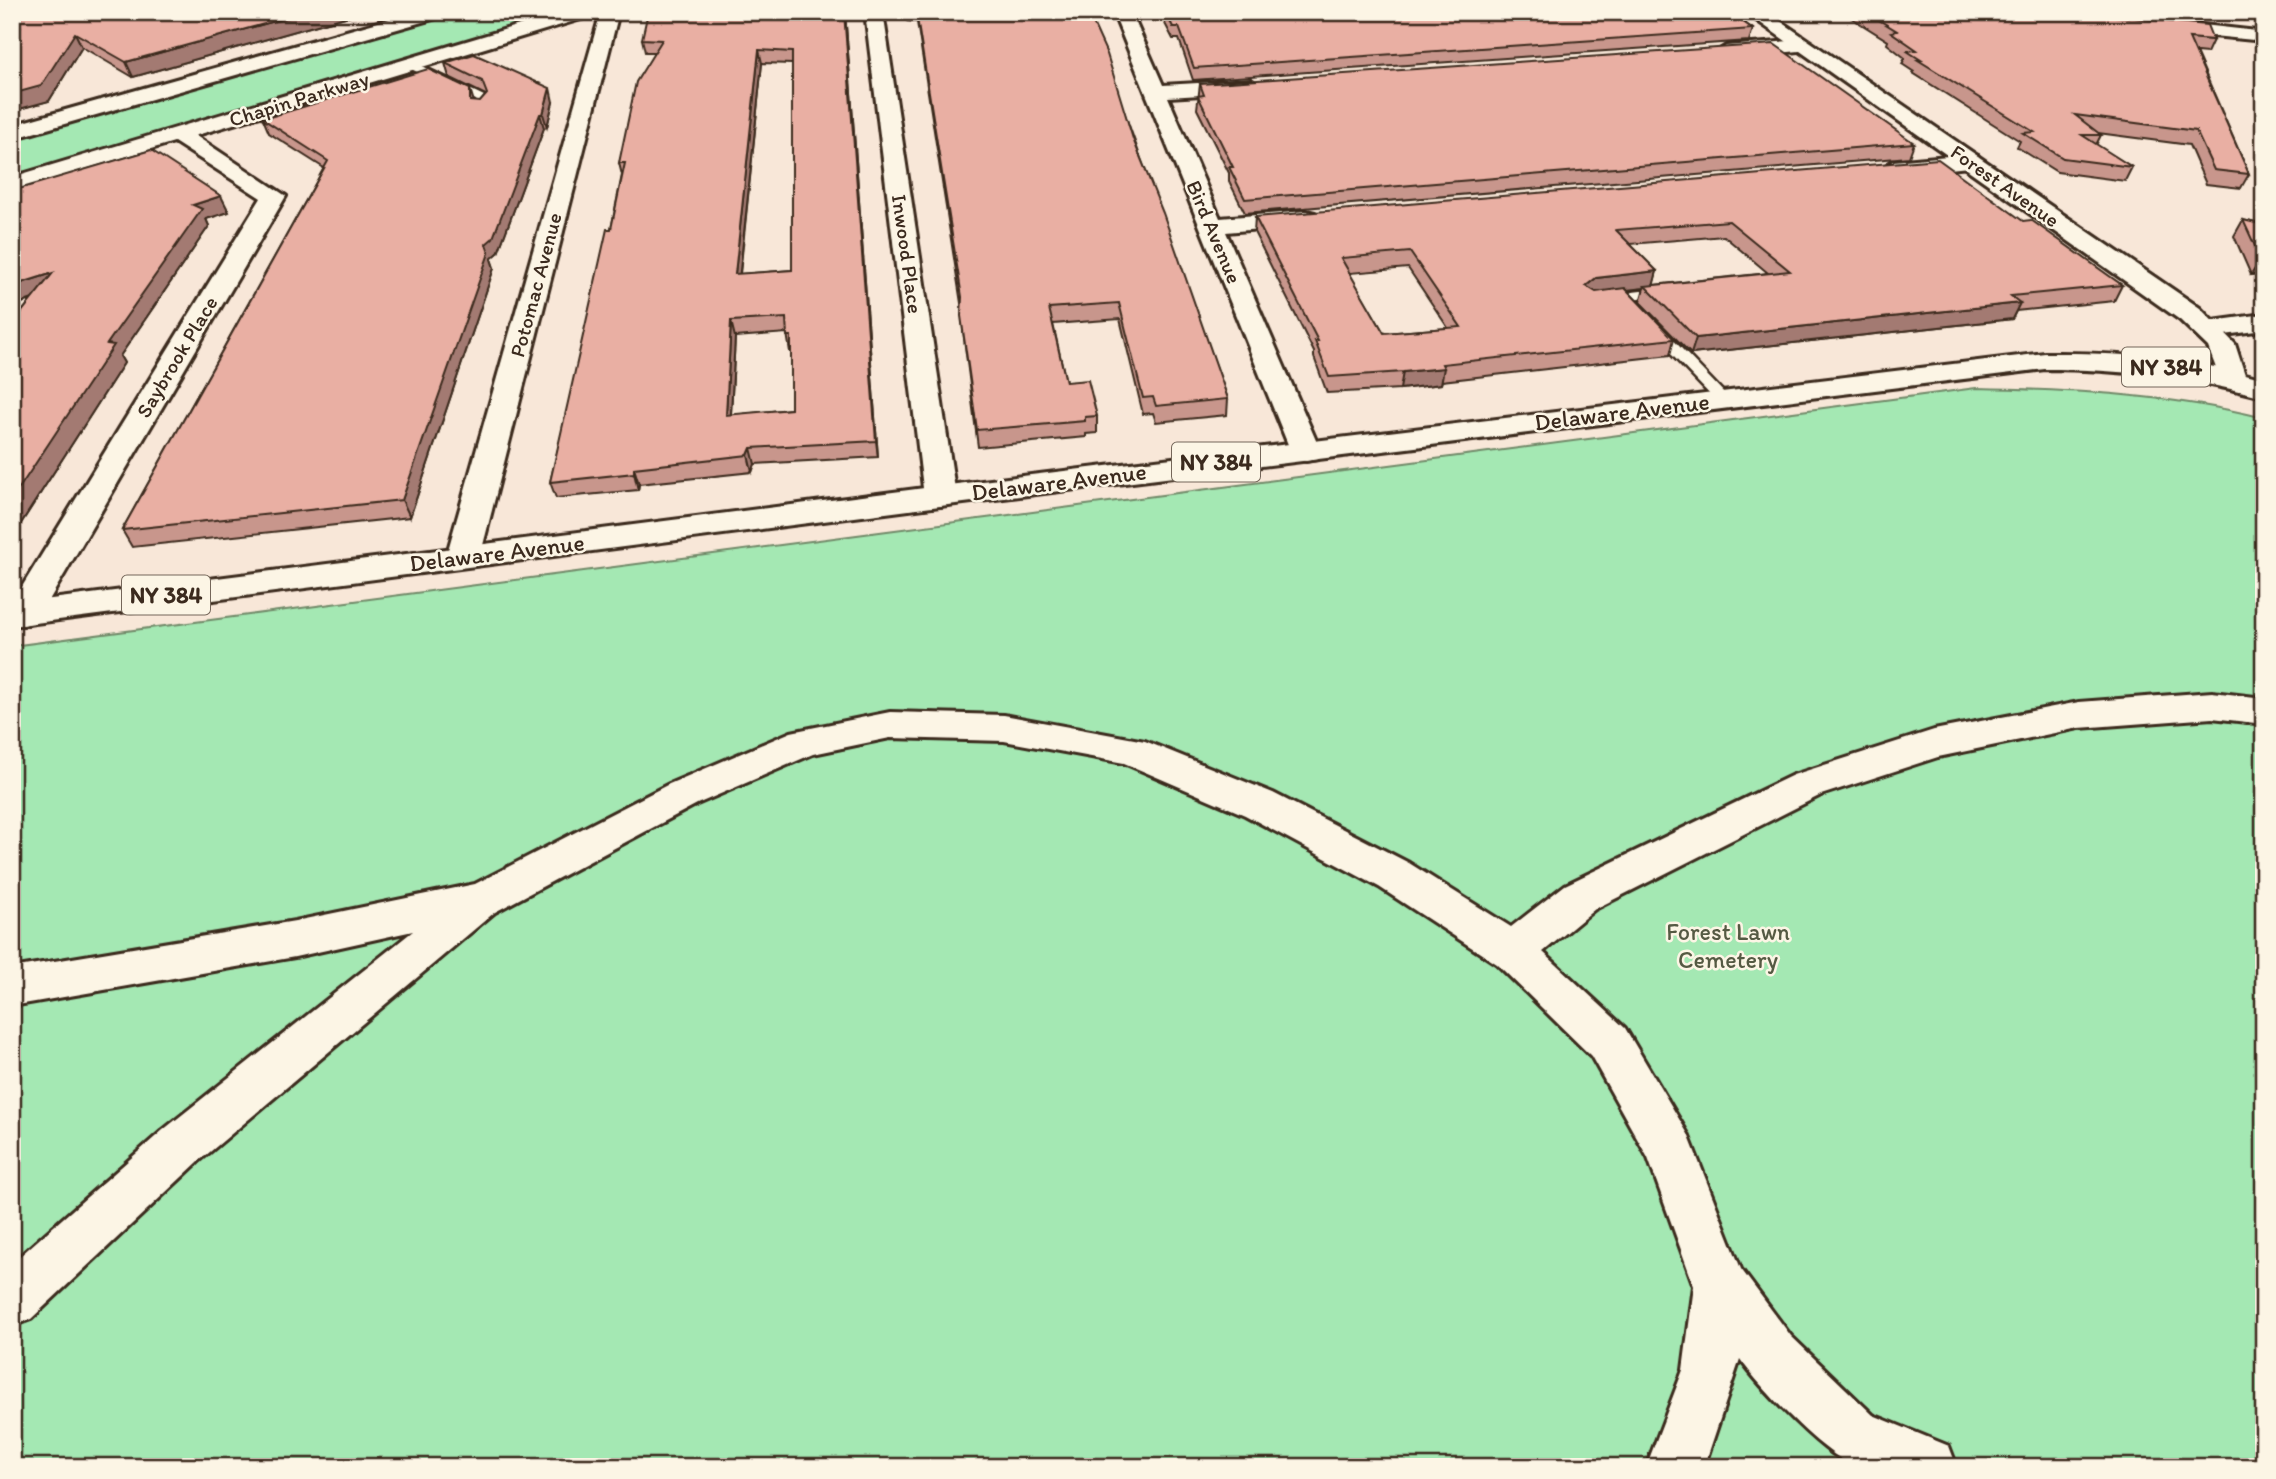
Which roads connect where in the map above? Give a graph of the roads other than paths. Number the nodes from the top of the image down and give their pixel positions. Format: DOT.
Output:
graph roads {
  1 [pos="436,12"];
  2 [pos="584,12"];
  3 [pos="610,12"];
  4 [pos="874,12"];
  5 [pos="1122,12"];
  6 [pos="1754,12"];
  7 [pos="2245,12"];
  8 [pos="2135,23"];
  9 [pos="2261,43"];
  10 [pos="1803,46"];
  11 [pos="1709,53"];
  12 [pos="411,65"];
  13 [pos="1277,84"];
  14 [pos="1155,92"];
  15 [pos="480,111"];
  16 [pos="12,132"];
  17 [pos="179,135"];
  18 [pos="1970,161"];
  19 [pos="1872,170"];
  20 [pos="12,184"];
  21 [pos="1329,216"];
  22 [pos="1211,226"];
  23 [pos="1658,293"];
  24 [pos="1625,297"];
  25 [pos="1592,301"];
  26 [pos="2264,322"];
  27 [pos="2208,329"];
  28 [pos="2232,378"];
  29 [pos="2264,379"];
  30 [pos="2264,388"];
  31 [pos="1723,400"];
  32 [pos="1306,452"];
  33 [pos="940,496"];
  34 [pos="463,557"];
  35 [pos="18,614"];
  36 [pos="2264,712"];
  37 [pos="484,899"];
  38 [pos="1513,951"];
  39 [pos="12,987"];
  40 [pos="1721,1286"];
  41 [pos="12,1300"];
  42 [pos="1675,1467"];
  43 [pos="1928,1467"];
  1 -- 16 [label="street, Chapin Parkway"];
  2 -- 12 [label="street, Chapin Parkway"];
  3 -- 34 [label="street, Potomac Avenue"];
  4 -- 33 [label="street, Inwood Place"];
  5 -- 14 [label="street, Bird Avenue"];
  6 -- 10 [label="street, Forest Avenue"];
  7 -- 9 [label="street"];
  8 -- 9 [label="street"];
  10 -- 11 [label="street"];
  10 -- 18 [label="street, Forest Avenue"];
  12 -- 15 [label="lane"];
  12 -- 17 [label="street, Chapin Parkway"];
  13 -- 14 [label="street"];
  14 -- 22 [label="street, Bird Avenue"];
  17 -- 20 [label="street, Chapin Parkway"];
  17 -- 35 [label="street, Saybrook Place"];
  18 -- 19 [label="street"];
  18 -- 27 [label="street, Forest Avenue"];
  21 -- 22 [label="street"];
  22 -- 32 [label="street, Bird Avenue"];
  23 -- 24 [label="lane"];
  24 -- 25 [label="lane"];
  24 -- 31 [label="lane"];
  26 -- 27 [label="street"];
  27 -- 28 [label="street, Forest Avenue"];
  28 -- 29 [label="street, Delaware Avenue / NY 384"];
  28 -- 30 [label="street, Delaware Avenue / NY 384"];
  28 -- 31 [label="street, Delaware Avenue / NY 384"];
  31 -- 32 [label="street, Delaware Avenue / NY 384"];
  32 -- 33 [label="street, Delaware Avenue / NY 384"];
  33 -- 34 [label="street, Delaware Avenue / NY 384"];
  34 -- 35 [label="street, Delaware Avenue / NY 384"];
  36 -- 38 [label="street"];
  37 -- 38 [label="street"];
  37 -- 39 [label="street"];
  37 -- 41 [label="street"];
  38 -- 40 [label="street"];
  40 -- 42 [label="street"];
  40 -- 43 [label="street"];
}
